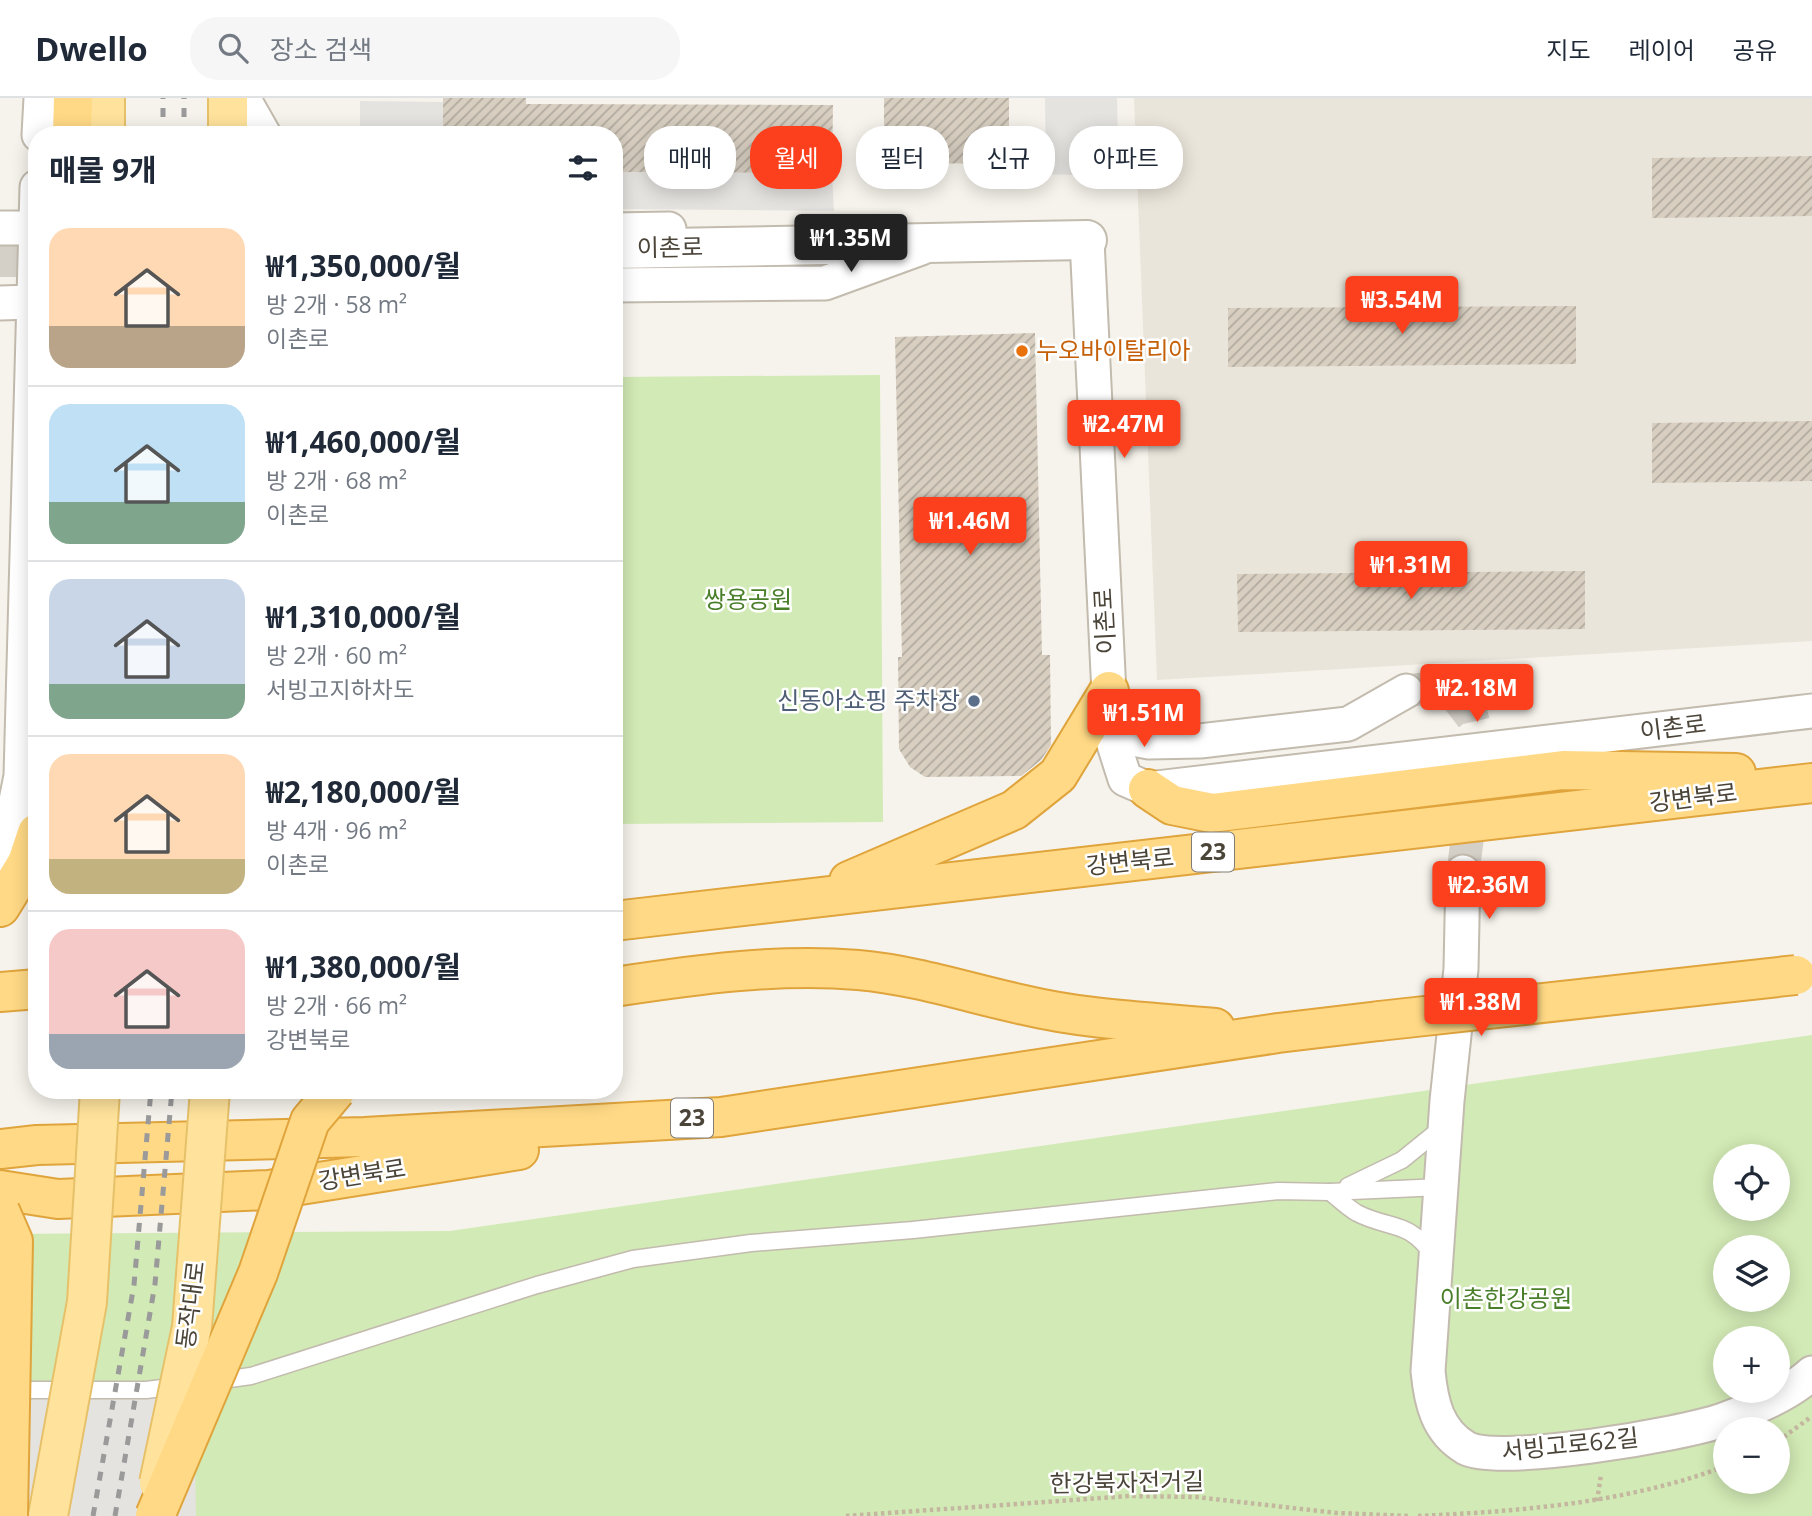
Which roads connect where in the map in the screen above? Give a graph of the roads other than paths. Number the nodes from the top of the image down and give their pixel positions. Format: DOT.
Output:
graph roads {
  1 [pos="41,98"];
  2 [pos="73,98"];
  3 [pos="104,98"];
  4 [pos="228,98"];
  5 [pos="243,98"];
  6 [pos="39,126"];
  7 [pos="72,126"];
  8 [pos="105,126"];
  9 [pos="228,126"];
  10 [pos="259,126"];
  11 [pos="0,228"];
  12 [pos="28,228"];
  13 [pos="623,230"];
  14 [pos="1087,240"];
  15 [pos="936,242"];
  16 [pos="623,248"];
  17 [pos="623,285"];
  18 [pos="28,302"];
  19 [pos="0,303"];
  20 [pos="28,500"];
  21 [pos="1109,691"];
  22 [pos="1406,691"];
  23 [pos="1812,711"];
  24 [pos="1111,735"];
  25 [pos="1812,774"];
  26 [pos="1812,783"];
  27 [pos="1148,789"];
  28 [pos="0,856"];
  29 [pos="28,860"];
  30 [pos="1463,872"];
  31 [pos="814,896"];
  32 [pos="0,907"];
  33 [pos="623,920"];
  34 [pos="1804,974"];
  35 [pos="623,986"];
  36 [pos="28,990"];
  37 [pos="0,992"];
  38 [pos="1278,1033"];
  39 [pos="99,1099"];
  40 [pos="209,1099"];
  41 [pos="328,1099"];
  42 [pos="1447,1113"];
  43 [pos="721,1117"];
  44 [pos="0,1149"];
  45 [pos="1441,1187"];
  46 [pos="0,1190"];
  47 [pos="1330,1192"];
  48 [pos="0,1211"];
  49 [pos="1437,1262"];
  50 [pos="1812,1373"];
  51 [pos="0,1391"];
  52 [pos="8,1516"];
  53 [pos="48,1516"];
  54 [pos="153,1516"];
  1 -- 6 [label="street"];
  2 -- 7 [label="highway"];
  3 -- 8 [label="main road"];
  4 -- 9 [label="main road"];
  5 -- 10 [label="street"];
  11 -- 12 [label="street"];
  13 -- 15 [label="street"];
  14 -- 15 [label="street, 이촌로"];
  14 -- 21 [label="street, 이촌로"];
  15 -- 16 [label="street, 이촌로"];
  15 -- 17 [label="street"];
  18 -- 19 [label="street"];
  20 -- 28 [label="street"];
  21 -- 24 [label="street, 이촌로"];
  21 -- 31 [label="highway"];
  22 -- 24 [label="street"];
  23 -- 27 [label="street, 이촌로"];
  24 -- 27 [label="street, 이촌로"];
  25 -- 27 [label="highway"];
  26 -- 31 [label="highway, 강변북로 / 23"];
  29 -- 32 [label="highway"];
  30 -- 42 [label="street, 서빙고로62길"];
  31 -- 33 [label="highway, 강변북로 / 23"];
  34 -- 38 [label="highway, 강변북로 / 23, bridge"];
  35 -- 38 [label="highway"];
  36 -- 37 [label="highway"];
  38 -- 43 [label="highway, 강변북로 / 23"];
  39 -- 53 [label="main road, bridge"];
  40 -- 54 [label="main road, 동작대로, bridge"];
  41 -- 54 [label="highway, bridge"];
  42 -- 45 [label="street, 서빙고로62길"];
  42 -- 47 [label="lane"];
  43 -- 44 [label="highway, 강변북로 / 23"];
  43 -- 46 [label="highway, 강변북로 / 23"];
  45 -- 47 [label="lane"];
  45 -- 49 [label="street, 서빙고로62길"];
  47 -- 49 [label="lane"];
  47 -- 51 [label="lane"];
  48 -- 52 [label="highway, bridge"];
  49 -- 50 [label="street, 서빙고로62길"];
}
